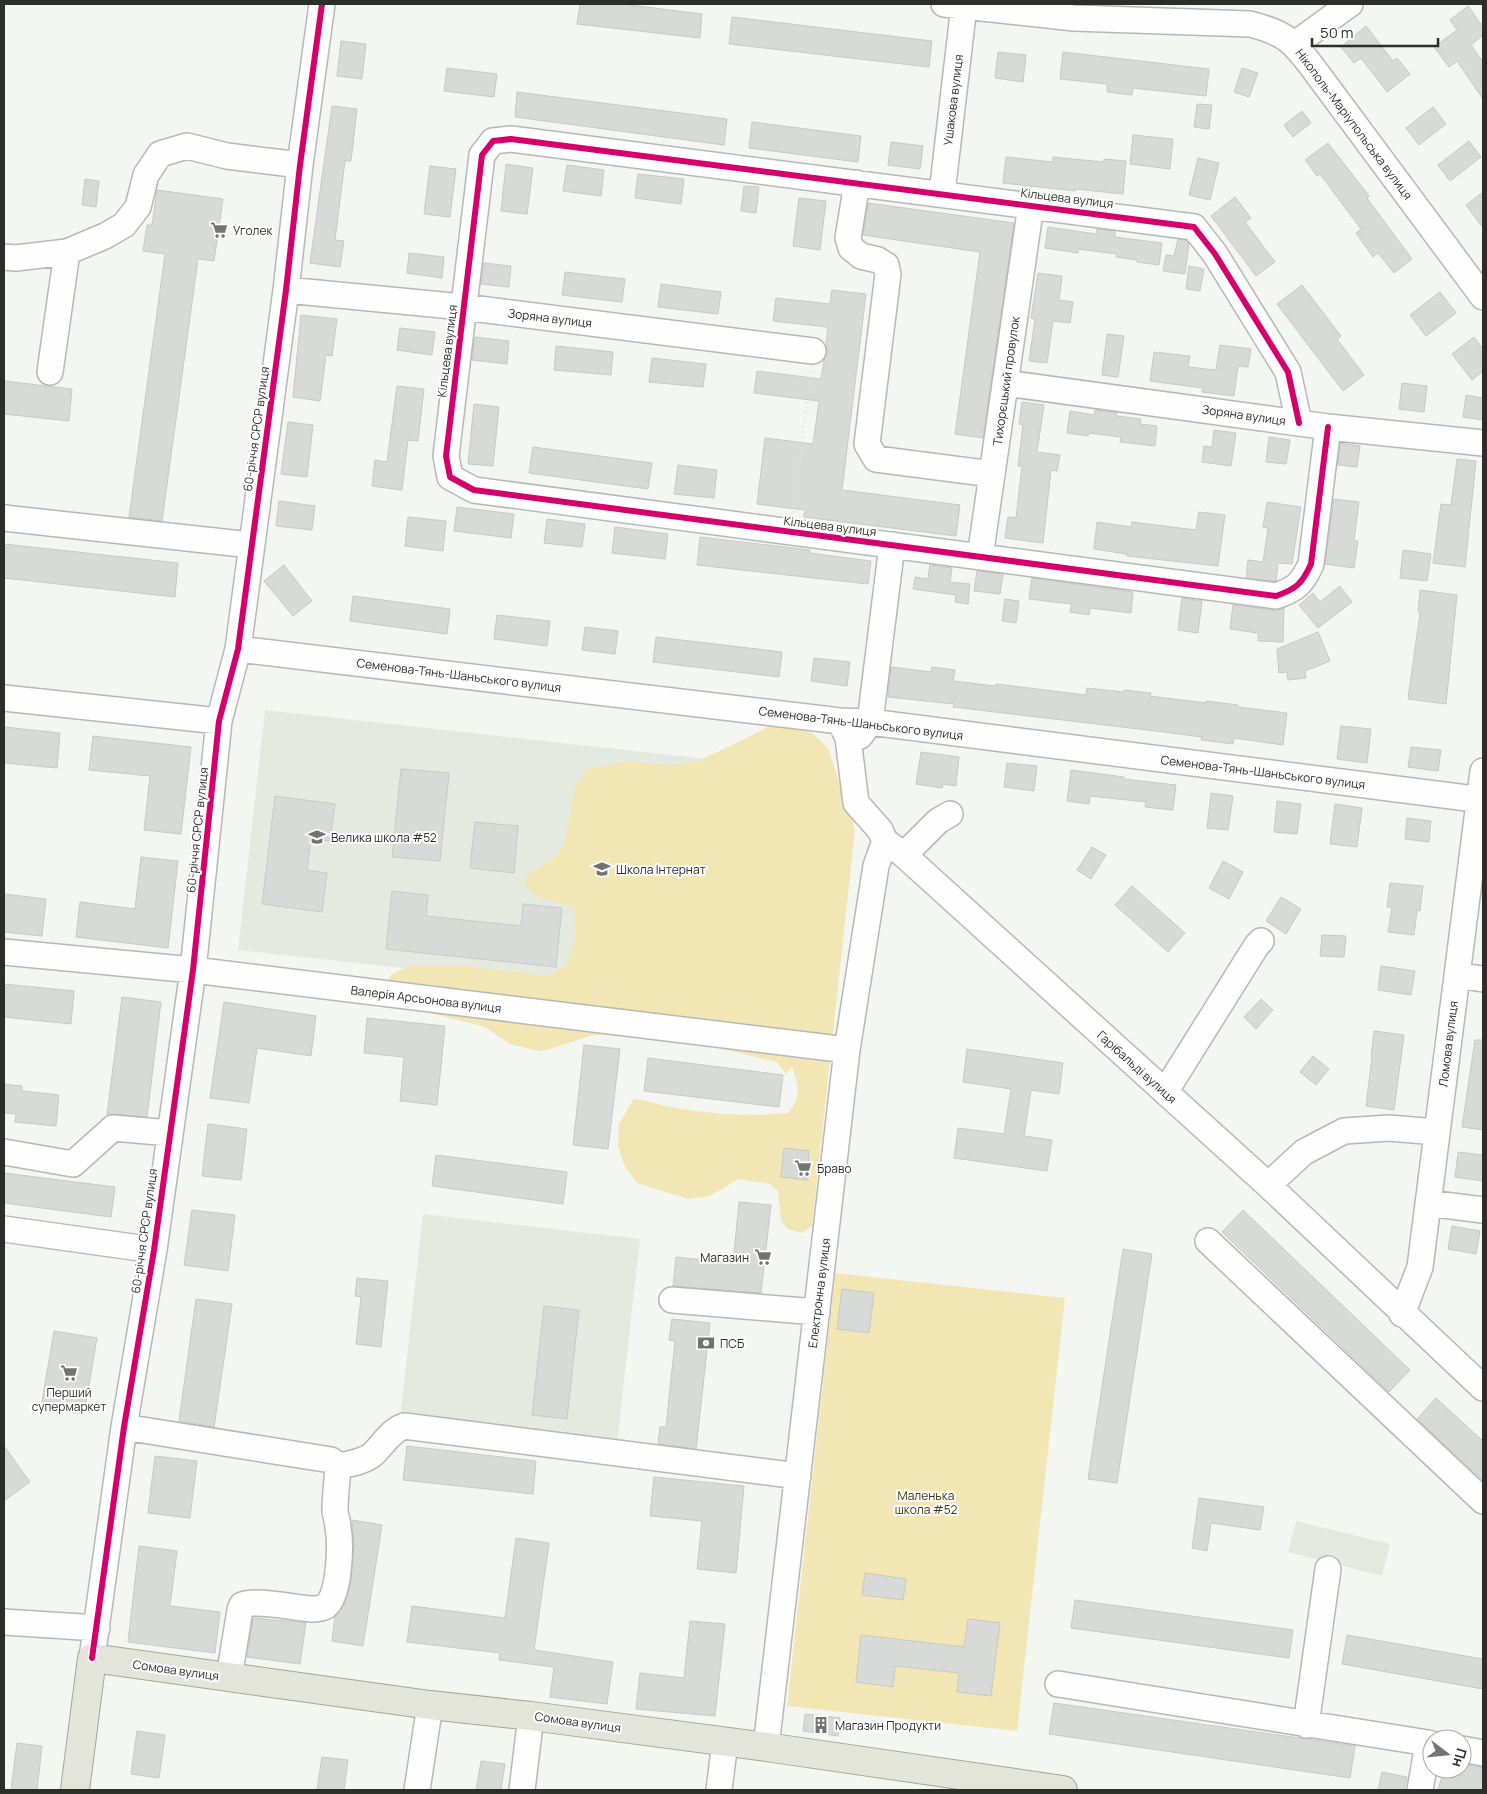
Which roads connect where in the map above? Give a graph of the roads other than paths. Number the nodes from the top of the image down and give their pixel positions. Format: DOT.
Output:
graph roads {
  1 [pos="322,4"];
  2 [pos="1350,4"];
  3 [pos="954,5"];
  4 [pos="1074,11"];
  5 [pos="1295,44"];
  6 [pos="300,165"];
  7 [pos="857,183"];
  8 [pos="942,193"];
  9 [pos="1031,205"];
  10 [pos="67,252"];
  11 [pos="4,257"];
  12 [pos="286,290"];
  13 [pos="1483,297"];
  14 [pos="463,308"];
  15 [pos="813,351"];
  16 [pos="50,372"];
  17 [pos="1005,383"];
  18 [pos="1299,423"];
  19 [pos="1328,427"];
  20 [pos="1483,443"];
  21 [pos="992,474"];
  22 [pos="4,518"];
  23 [pos="892,545"];
  24 [pos="251,546"];
  25 [pos="980,557"];
  26 [pos="238,649"];
  27 [pos="4,698"];
  28 [pos="219,720"];
  29 [pos="840,721"];
  30 [pos="870,722"];
  31 [pos="850,751"];
  32 [pos="1483,771"];
  33 [pos="1481,800"];
  34 [pos="950,814"];
  35 [pos="894,848"];
  36 [pos="1261,941"];
  37 [pos="4,952"];
  38 [pos="193,970"];
  39 [pos="1457,975"];
  40 [pos="1483,979"];
  41 [pos="847,1050"];
  42 [pos="1165,1092"];
  43 [pos="1437,1132"];
  44 [pos="170,1134"];
  45 [pos="4,1152"];
  46 [pos="1268,1185"];
  47 [pos="1428,1203"];
  48 [pos="1483,1210"];
  49 [pos="4,1228"];
  50 [pos="1208,1241"];
  51 [pos="154,1250"];
  52 [pos="672,1300"];
  53 [pos="817,1312"];
  54 [pos="1402,1314"];
  55 [pos="1483,1388"];
  56 [pos="124,1427"];
  57 [pos="338,1466"];
  58 [pos="798,1476"];
  59 [pos="1483,1501"];
  60 [pos="1328,1569"];
  61 [pos="4,1622"];
  62 [pos="97,1628"];
  63 [pos="92,1658"];
  64 [pos="228,1677"];
  65 [pos="1058,1684"];
  66 [pos="430,1705"];
  67 [pos="531,1716"];
  68 [pos="1306,1725"];
  69 [pos="725,1742"];
  70 [pos="1422,1743"];
  71 [pos="766,1746"];
  72 [pos="1048,1789"];
  73 [pos="75,1790"];
  74 [pos="417,1790"];
  75 [pos="522,1790"];
  76 [pos="719,1790"];
  1 -- 6 [label="street, 60-річчя СРСР вулиця"];
  2 -- 5 [label="street"];
  3 -- 4 [label="street, Нікополь-Маріупольська вулиця"];
  3 -- 8 [label="street, Ушакова вулиця"];
  4 -- 5 [label="street, Нікополь-Маріупольська вулиця"];
  5 -- 13 [label="street, Нікополь-Маріупольська вулиця"];
  6 -- 10 [label="street"];
  6 -- 12 [label="street, 60-річчя СРСР вулиця"];
  7 -- 8 [label="street, Кільцева вулиця"];
  7 -- 14 [label="street, Кільцева вулиця"];
  7 -- 21 [label="street"];
  8 -- 9 [label="street, Кільцева вулиця"];
  9 -- 17 [label="street, Тихорєцький провулок"];
  9 -- 18 [label="street, Кільцева вулиця"];
  10 -- 11 [label="street"];
  10 -- 16 [label="street"];
  12 -- 14 [label="street, Зоряна вулиця"];
  12 -- 24 [label="street, 60-річчя СРСР вулиця"];
  14 -- 15 [label="street, Зоряна вулиця"];
  14 -- 23 [label="street, Кільцева вулиця"];
  17 -- 18 [label="street, Зоряна вулиця"];
  17 -- 21 [label="street, Тихорєцький провулок"];
  18 -- 19 [label="street, Зоряна вулиця"];
  19 -- 20 [label="street, Зоряна вулиця"];
  19 -- 25 [label="street, Кільцева вулиця"];
  21 -- 25 [label="street, Тихорєцький провулок"];
  22 -- 24 [label="street"];
  23 -- 25 [label="street, Кільцева вулиця"];
  23 -- 30 [label="street"];
  24 -- 26 [label="street, 60-річчя СРСР вулиця"];
  26 -- 28 [label="street, 60-річчя СРСР вулиця"];
  26 -- 29 [label="street, Семенова-Тянь-Шаньського вулиця"];
  27 -- 28 [label="street"];
  28 -- 38 [label="street, 60-річчя СРСР вулиця"];
  29 -- 30 [label="street, Семенова-Тянь-Шаньського вулиця"];
  29 -- 31 [label="street, Гарібальді вулиця"];
  30 -- 31 [label="street"];
  30 -- 33 [label="street, Семенова-Тянь-Шаньського вулиця"];
  31 -- 35 [label="street, Гарібальді вулиця"];
  32 -- 33 [label="street, Ломова вулиця"];
  33 -- 39 [label="street, Ломова вулиця"];
  34 -- 35 [label="street"];
  35 -- 41 [label="street, Електронна вулиця"];
  35 -- 42 [label="street, Гарібальді вулиця"];
  36 -- 42 [label="street"];
  37 -- 38 [label="street, Валерія Арсьонова вулиця"];
  38 -- 41 [label="street, Валерія Арсьонова вулиця"];
  38 -- 44 [label="street, 60-річчя СРСР вулиця"];
  39 -- 40 [label="street"];
  39 -- 43 [label="street, Ломова вулиця"];
  41 -- 53 [label="street, Електронна вулиця"];
  42 -- 46 [label="street, Гарібальді вулиця"];
  43 -- 46 [label="street"];
  43 -- 47 [label="street, Ломова вулиця"];
  44 -- 45 [label="street"];
  44 -- 51 [label="street, 60-річчя СРСР вулиця"];
  46 -- 54 [label="street, Гарібальді вулиця"];
  47 -- 48 [label="street"];
  47 -- 54 [label="street, Ломова вулиця"];
  49 -- 51 [label="street"];
  50 -- 59 [label="street"];
  51 -- 56 [label="street, 60-річчя СРСР вулиця"];
  52 -- 53 [label="street"];
  53 -- 58 [label="street, Електронна вулиця"];
  54 -- 55 [label="street, Гарібальді вулиця"];
  56 -- 57 [label="street"];
  56 -- 62 [label="street, 60-річчя СРСР вулиця"];
  57 -- 58 [label="street"];
  57 -- 64 [label="street"];
  58 -- 71 [label="street, Електронна вулиця"];
  60 -- 68 [label="street"];
  61 -- 62 [label="street"];
  62 -- 63 [label="street, 60-річчя СРСР вулиця"];
  63 -- 64 [label="main road, Сомова вулиця"];
  63 -- 73 [label="main road, 60-річчя СРСР вулиця"];
  64 -- 66 [label="main road, Сомова вулиця"];
  65 -- 68 [label="street"];
  66 -- 67 [label="main road, Сомова вулиця"];
  66 -- 74 [label="street"];
  67 -- 69 [label="main road, Сомова вулиця"];
  67 -- 75 [label="street"];
  68 -- 70 [label="street"];
  69 -- 71 [label="main road, Сомова вулиця"];
  69 -- 76 [label="street"];
  71 -- 72 [label="main road, Сомова вулиця"];
}
